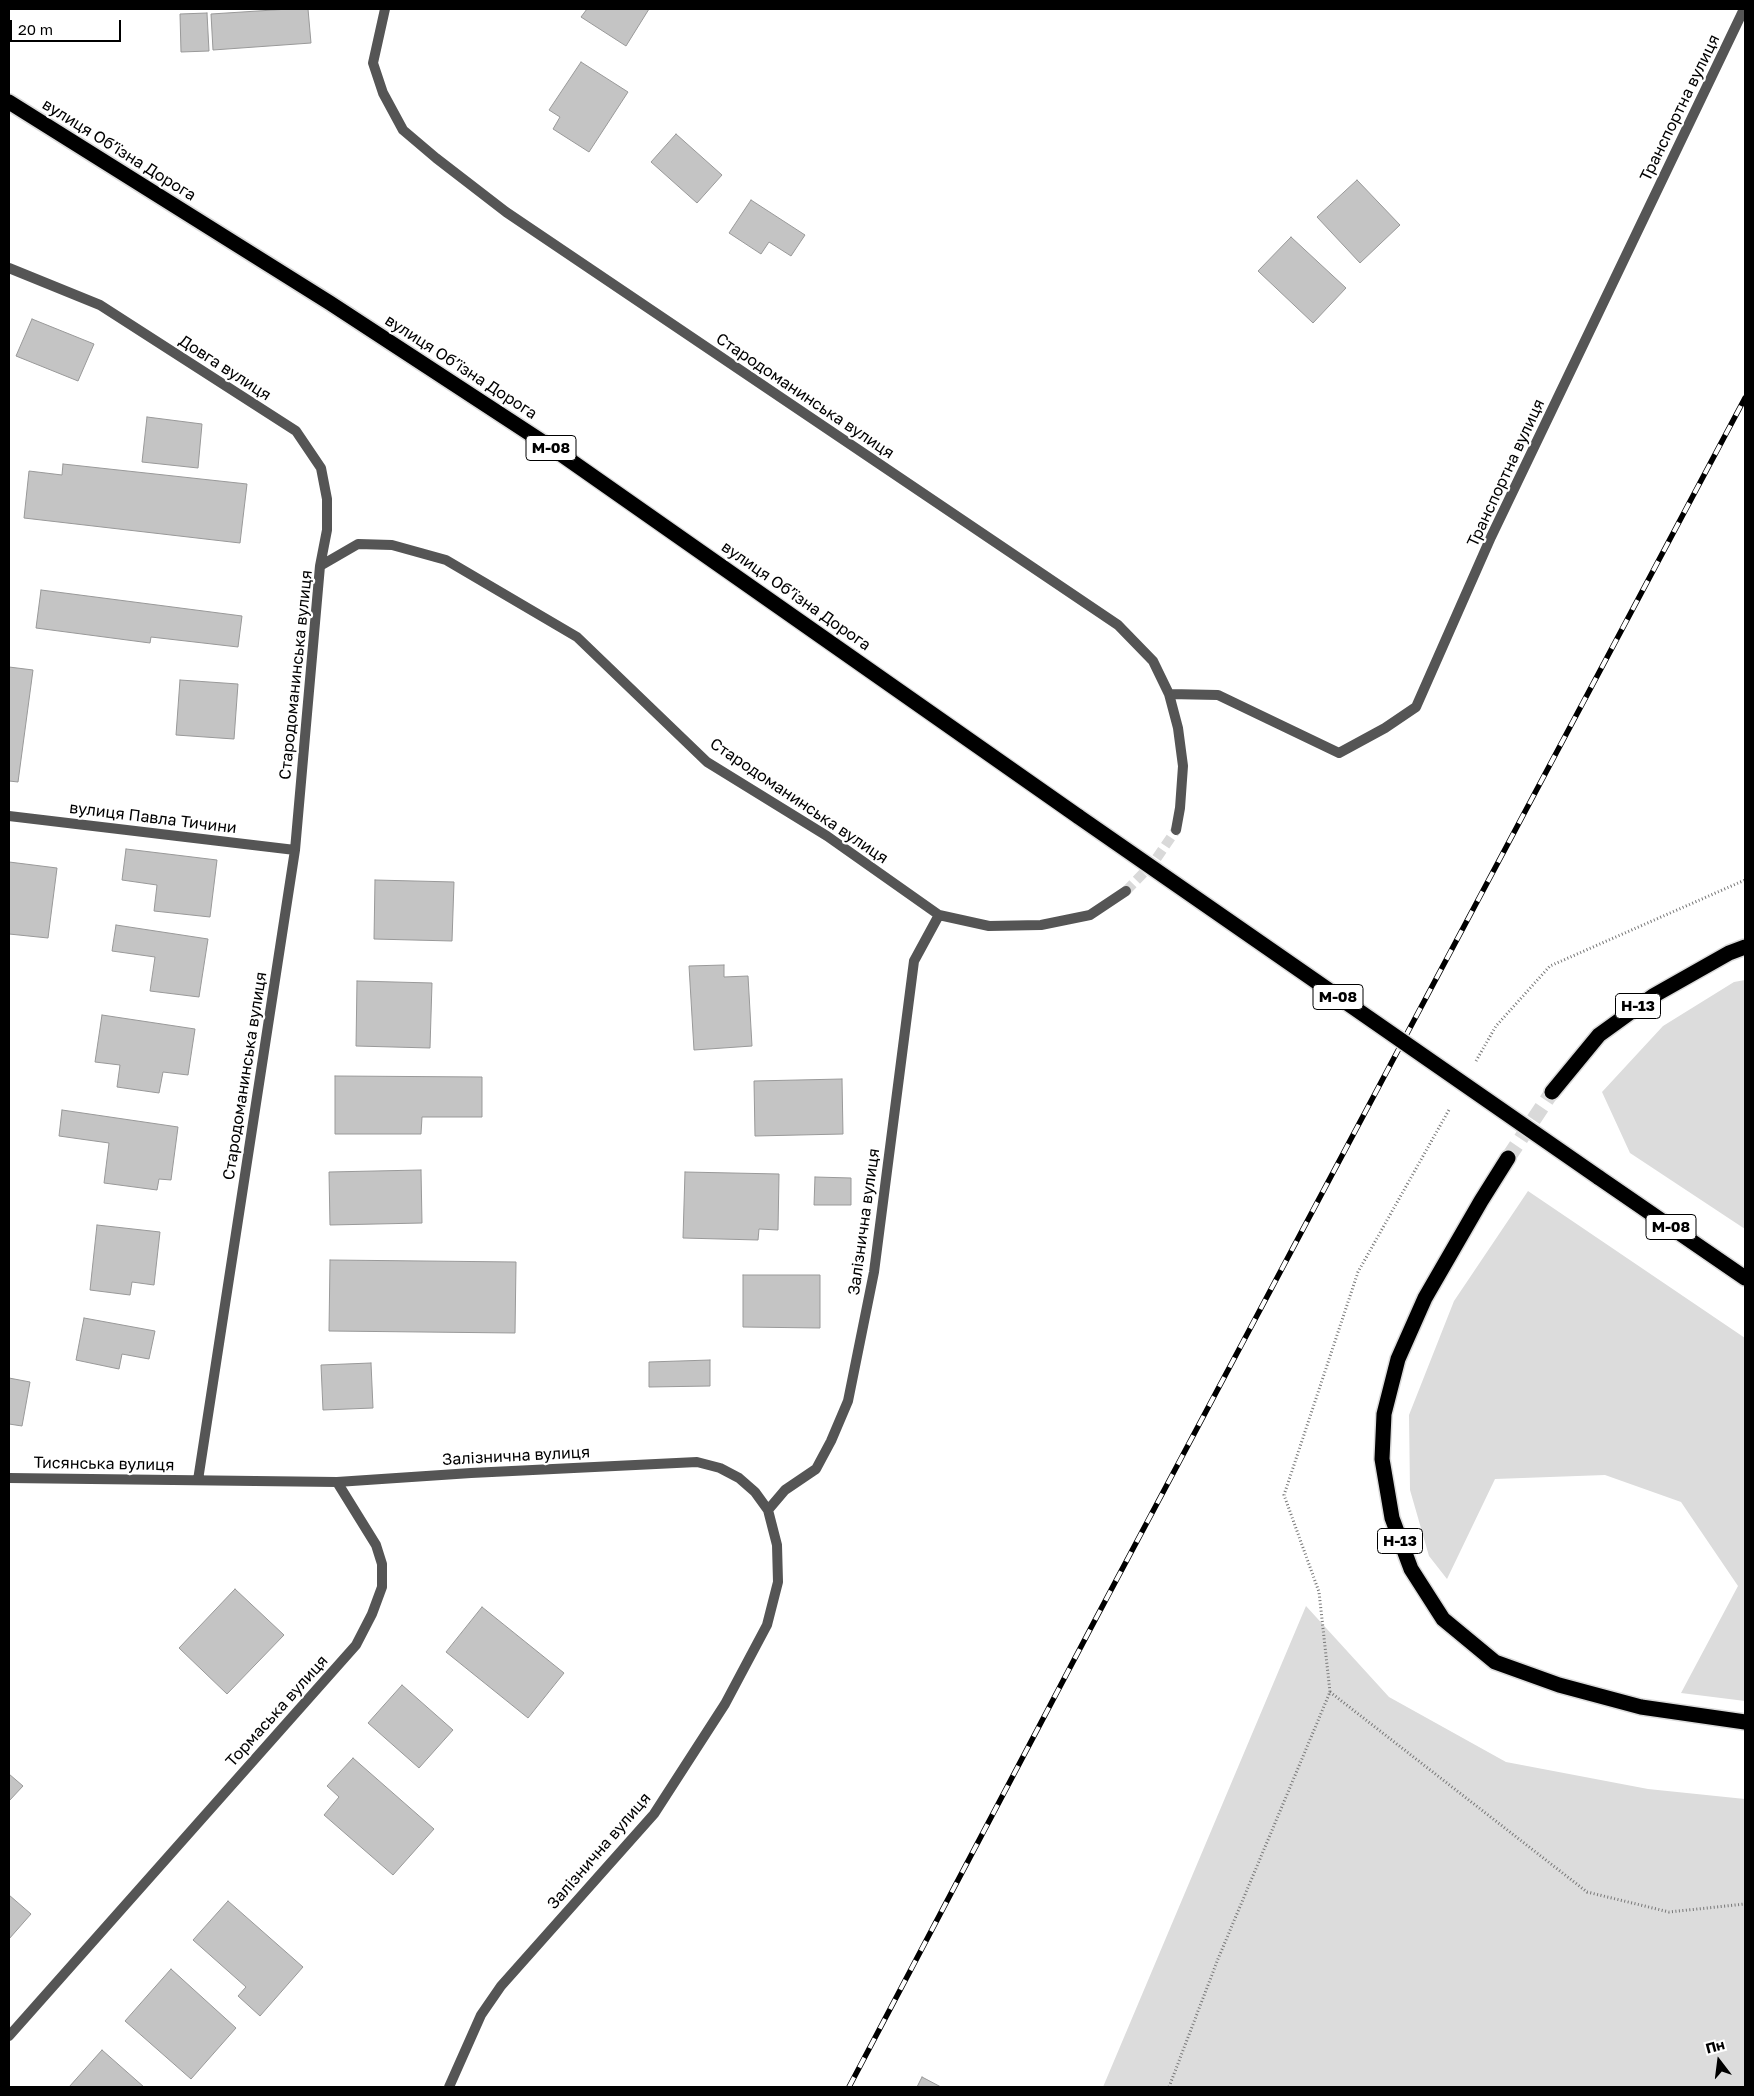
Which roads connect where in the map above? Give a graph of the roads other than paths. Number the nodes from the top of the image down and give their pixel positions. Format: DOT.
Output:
graph roads {
  1 [pos="385,9"];
  2 [pos="1744,9"];
  3 [pos="9,102"];
  4 [pos="9,268"];
  5 [pos="320,566"];
  6 [pos="1169,694"];
  7 [pos="9,816"];
  8 [pos="1176,830"];
  9 [pos="295,850"];
  10 [pos="1126,891"];
  11 [pos="939,915"];
  12 [pos="1745,947"];
  13 [pos="1552,1092"];
  14 [pos="1508,1158"];
  15 [pos="1745,1278"];
  16 [pos="9,1478"];
  17 [pos="198,1480"];
  18 [pos="337,1482"];
  19 [pos="768,1510"];
  20 [pos="1745,1722"];
  21 [pos="9,2036"];
  22 [pos="449,2087"];
  1 -- 6 [label="street, Стародоманинська вулиця"];
  2 -- 6 [label="street, Транспортна вулиця"];
  3 -- 15 [label="highway, вулиця Обʼїзна Дорога / М-08, bridge"];
  4 -- 5 [label="street, Довга вулиця"];
  5 -- 9 [label="street, Стародоманинська вулиця"];
  5 -- 11 [label="street, Стародоманинська вулиця"];
  6 -- 8 [label="street, Стародоманинська вулиця"];
  7 -- 9 [label="street, вулиця Павла Тичини"];
  9 -- 17 [label="street, Стародоманинська вулиця"];
  10 -- 11 [label="street, Стародоманинська вулиця"];
  11 -- 19 [label="street, Залізнична вулиця"];
  12 -- 13 [label="highway, Н-13"];
  14 -- 20 [label="highway, Н-13"];
  16 -- 17 [label="street, Тисянська вулиця"];
  17 -- 18 [label="street"];
  18 -- 19 [label="street, Залізнична вулиця"];
  18 -- 21 [label="street, Тормаська вулиця"];
  19 -- 22 [label="street, Залізнична вулиця"];
}
